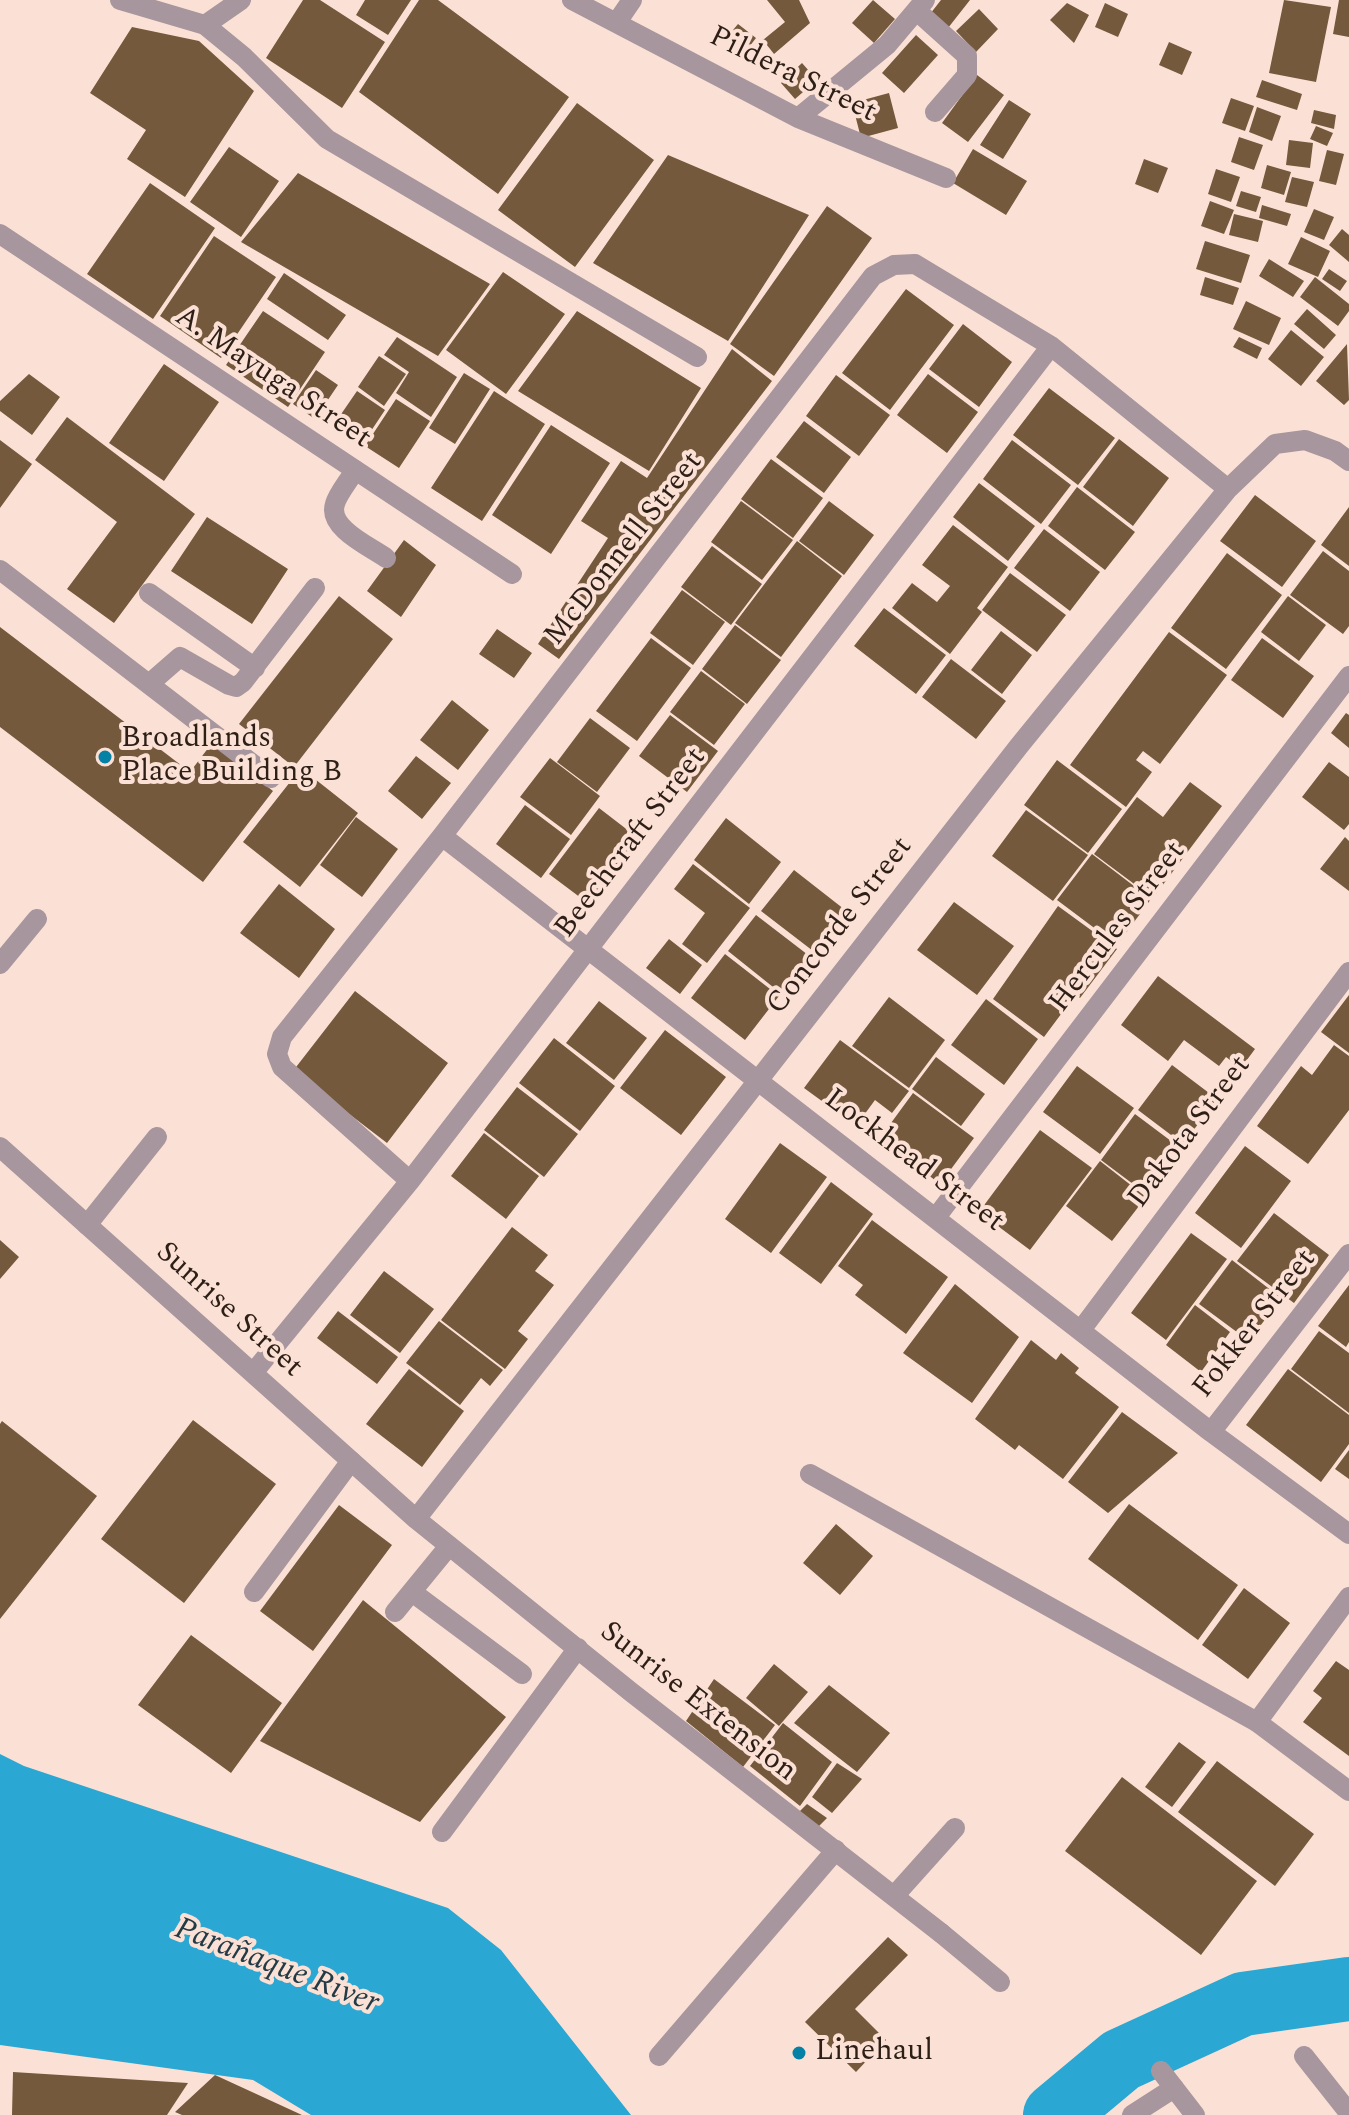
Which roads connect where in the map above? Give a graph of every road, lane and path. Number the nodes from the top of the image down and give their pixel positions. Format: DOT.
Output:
graph roads {
  1 [pos="120,0"];
  2 [pos="241,0"];
  3 [pos="572,0"];
  4 [pos="632,0"];
  5 [pos="921,6"];
  6 [pos="617,22"];
  7 [pos="205,25"];
  8 [pos="935,112"];
  9 [pos="798,118"];
  10 [pos="946,178"];
  11 [pos="0,234"];
  12 [pos="1051,346"];
  13 [pos="697,357"];
  14 [pos="1349,461"];
  15 [pos="355,470"];
  16 [pos="1228,489"];
  17 [pos="386,558"];
  18 [pos="0,570"];
  19 [pos="512,574"];
  20 [pos="315,588"];
  21 [pos="149,593"];
  22 [pos="255,668"];
  23 [pos="1349,676"];
  24 [pos="149,684"];
  25 [pos="271,778"];
  26 [pos="442,836"];
  27 [pos="37,919"];
  28 [pos="590,949"];
  29 [pos="0,964"];
  30 [pos="1349,972"];
  31 [pos="759,1082"];
  32 [pos="157,1137"];
  33 [pos="0,1147"];
  34 [pos="410,1181"];
  35 [pos="937,1216"];
  36 [pos="87,1225"];
  37 [pos="1349,1254"];
  38 [pos="1081,1330"];
  39 [pos="253,1373"];
  40 [pos="1211,1432"];
  41 [pos="351,1461"];
  42 [pos="810,1474"];
  43 [pos="416,1519"];
  44 [pos="1349,1534"];
  45 [pos="449,1546"];
  46 [pos="254,1592"];
  47 [pos="412,1592"];
  48 [pos="1349,1597"];
  49 [pos="395,1612"];
  50 [pos="578,1648"];
  51 [pos="522,1674"];
  52 [pos="1257,1722"];
  53 [pos="1349,1791"];
  54 [pos="955,1828"];
  55 [pos="442,1832"];
  56 [pos="836,1850"];
  57 [pos="895,1895"];
  58 [pos="1000,1982"];
  59 [pos="659,2056"];
  60 [pos="1304,2056"];
  61 [pos="1349,2113"];
  62 [pos="1132,2115"];
  63 [pos="1195,2115"];
  1 -- 7 [label="street"];
  2 -- 7 [label="street"];
  3 -- 6 [label="street, Pildera Street"];
  4 -- 6 [label="street"];
  5 -- 8 [label="street"];
  5 -- 9 [label="street"];
  6 -- 9 [label="street, Pildera Street"];
  7 -- 13 [label="street"];
  9 -- 10 [label="street, Pildera Street"];
  11 -- 15 [label="street, A. Mayuga Street"];
  12 -- 16 [label="street, McDonnell Street"];
  12 -- 26 [label="street, McDonnell Street"];
  12 -- 28 [label="street, Beechcraft Street"];
  14 -- 16 [label="street, Concorde Street"];
  15 -- 17 [label="street"];
  15 -- 19 [label="street, A. Mayuga Street"];
  16 -- 31 [label="street, Concorde Street"];
  18 -- 24 [label="street"];
  20 -- 22 [label="street"];
  21 -- 22 [label="street"];
  22 -- 24 [label="street"];
  23 -- 35 [label="street, Hercules Street"];
  24 -- 25 [label="street"];
  26 -- 28 [label="street, Lockhead Street"];
  26 -- 34 [label="street, McDonnell Street"];
  27 -- 29 [label="street"];
  28 -- 31 [label="street, Lockhead Street"];
  28 -- 34 [label="street, Beechcraft Street"];
  30 -- 38 [label="street, Dakota Street"];
  31 -- 35 [label="street, Lockhead Street"];
  31 -- 43 [label="street, Concorde Street"];
  32 -- 36 [label="street"];
  33 -- 36 [label="street, Sunrise Street"];
  34 -- 39 [label="street, Beechcraft Street"];
  35 -- 38 [label="street, Lockhead Street"];
  36 -- 39 [label="street, Sunrise Street"];
  37 -- 40 [label="street, Fokker Street"];
  38 -- 40 [label="street, Lockhead Street"];
  39 -- 41 [label="street, Sunrise Street"];
  40 -- 44 [label="street, Lockhead Street"];
  41 -- 43 [label="street, Sunrise Street"];
  41 -- 46 [label="street"];
  42 -- 52 [label="street"];
  43 -- 45 [label="street, Sunrise Extension"];
  45 -- 47 [label="street"];
  45 -- 50 [label="street, Sunrise Extension"];
  47 -- 49 [label="street"];
  47 -- 51 [label="street"];
  48 -- 52 [label="street"];
  50 -- 55 [label="street"];
  50 -- 56 [label="street, Sunrise Extension"];
  52 -- 53 [label="street"];
  54 -- 57 [label="street"];
  56 -- 57 [label="street, Sunrise Extension"];
  56 -- 59 [label="street"];
  57 -- 58 [label="street, Sunrise Extension"];
  60 -- 61 [label="street"];
  62 -- 63 [label="street"];
}
